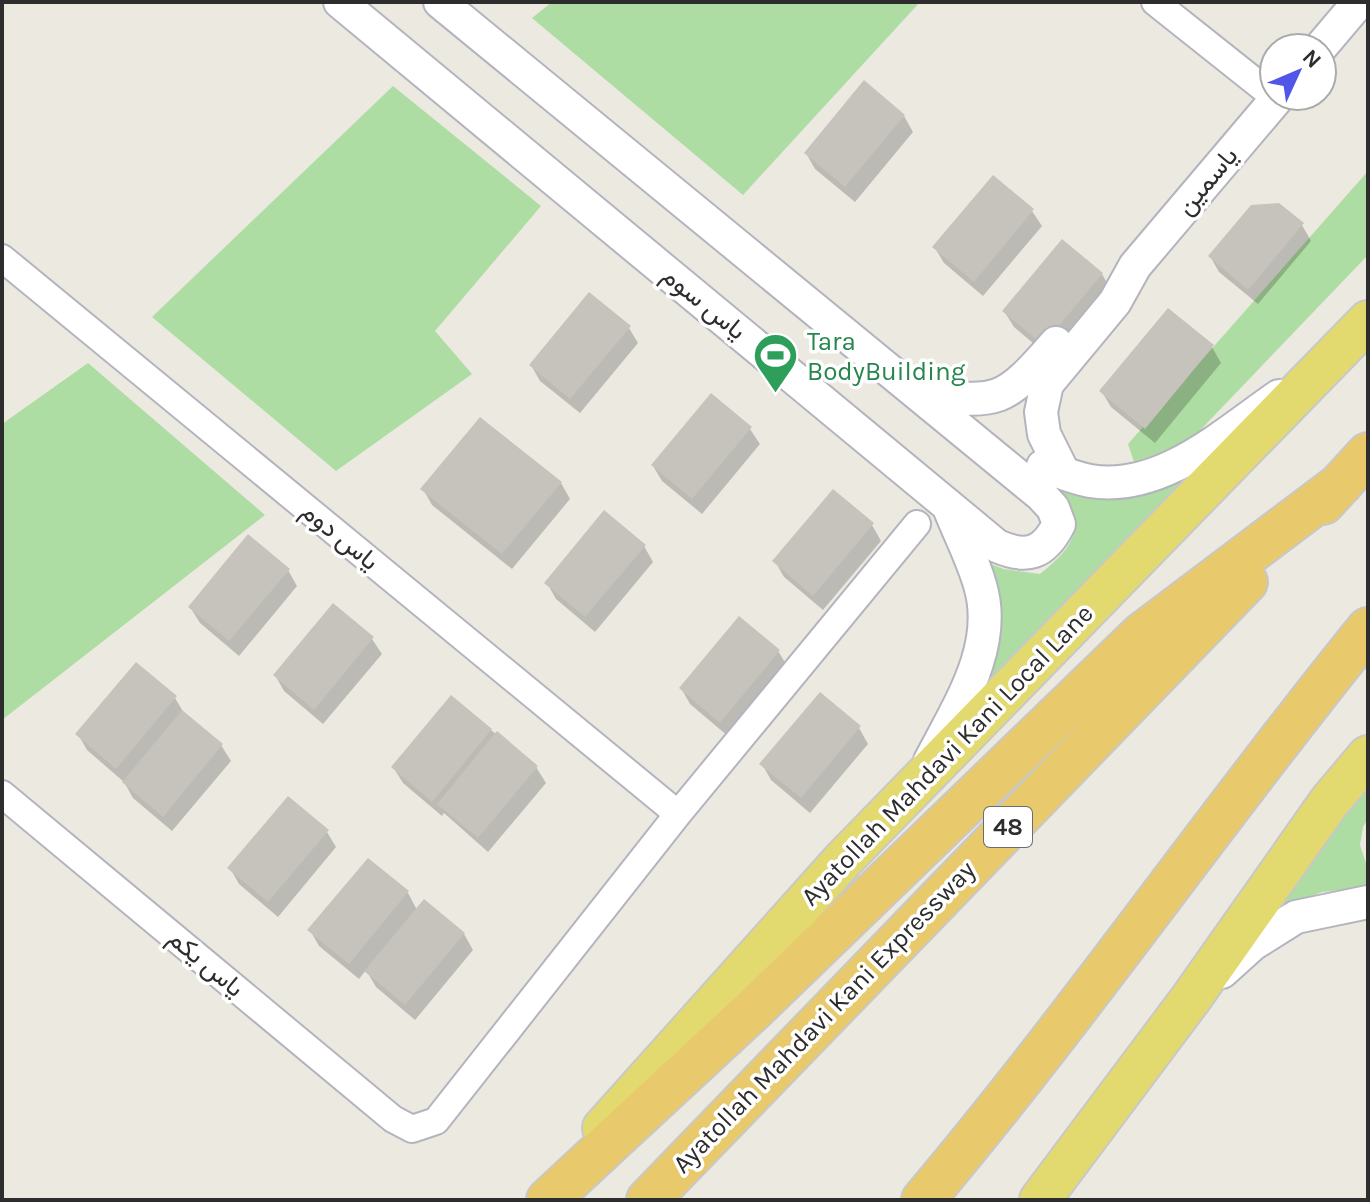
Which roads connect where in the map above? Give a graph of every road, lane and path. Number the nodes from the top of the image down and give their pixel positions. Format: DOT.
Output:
graph roads {
  1 [pos="340,2"];
  2 [pos="440,2"];
  3 [pos="1155,2"];
  4 [pos="1359,2"];
  5 [pos="1334,32"];
  6 [pos="1258,82"];
  7 [pos="1266,112"];
  8 [pos="2,258"];
  9 [pos="1135,266"];
  10 [pos="1368,321"];
  11 [pos="1320,369"];
  12 [pos="919,394"];
  13 [pos="986,448"];
  14 [pos="1355,469"];
  15 [pos="1063,472"];
  16 [pos="948,503"];
  17 [pos="917,524"];
  18 [pos="1368,629"];
  19 [pos="1368,756"];
  20 [pos="918,783"];
  21 [pos="2,794"];
  22 [pos="678,814"];
  23 [pos="1368,902"];
  24 [pos="1192,997"];
  25 [pos="997,1112"];
  26 [pos="538,1200"];
  27 [pos="548,1200"];
  28 [pos="648,1200"];
  29 [pos="923,1200"];
  30 [pos="941,1200"];
  31 [pos="1040,1200"];
  1 -- 16 [label="street, یاس سوم"];
  2 -- 12 [label="street"];
  3 -- 6 [label="street"];
  4 -- 5 [label="street"];
  7 -- 9 [label="street, یاسمین"];
  8 -- 22 [label="street, یاس دوم"];
  9 -- 12 [label="street"];
  9 -- 15 [label="street"];
  10 -- 11 [label="main road, Ayatollah Mahdavi Kani Local Lane"];
  11 -- 15 [label="street"];
  11 -- 20 [label="main road, Ayatollah Mahdavi Kani Local Lane"];
  12 -- 13 [label="street"];
  13 -- 15 [label="street"];
  13 -- 16 [label="street"];
  14 -- 27 [label="highway"];
  14 -- 28 [label="highway, Ayatollah Mahdavi Kani Expressway / 48"];
  16 -- 20 [label="street, یاس سوم"];
  17 -- 22 [label="street"];
  18 -- 25 [label="highway"];
  19 -- 24 [label="main road"];
  20 -- 26 [label="main road, Ayatollah Mahdavi Kani Local Lane"];
  21 -- 22 [label="street, یاس یکم"];
  23 -- 24 [label="street"];
  24 -- 31 [label="main road"];
  25 -- 29 [label="highway"];
  25 -- 30 [label="highway"];
}
